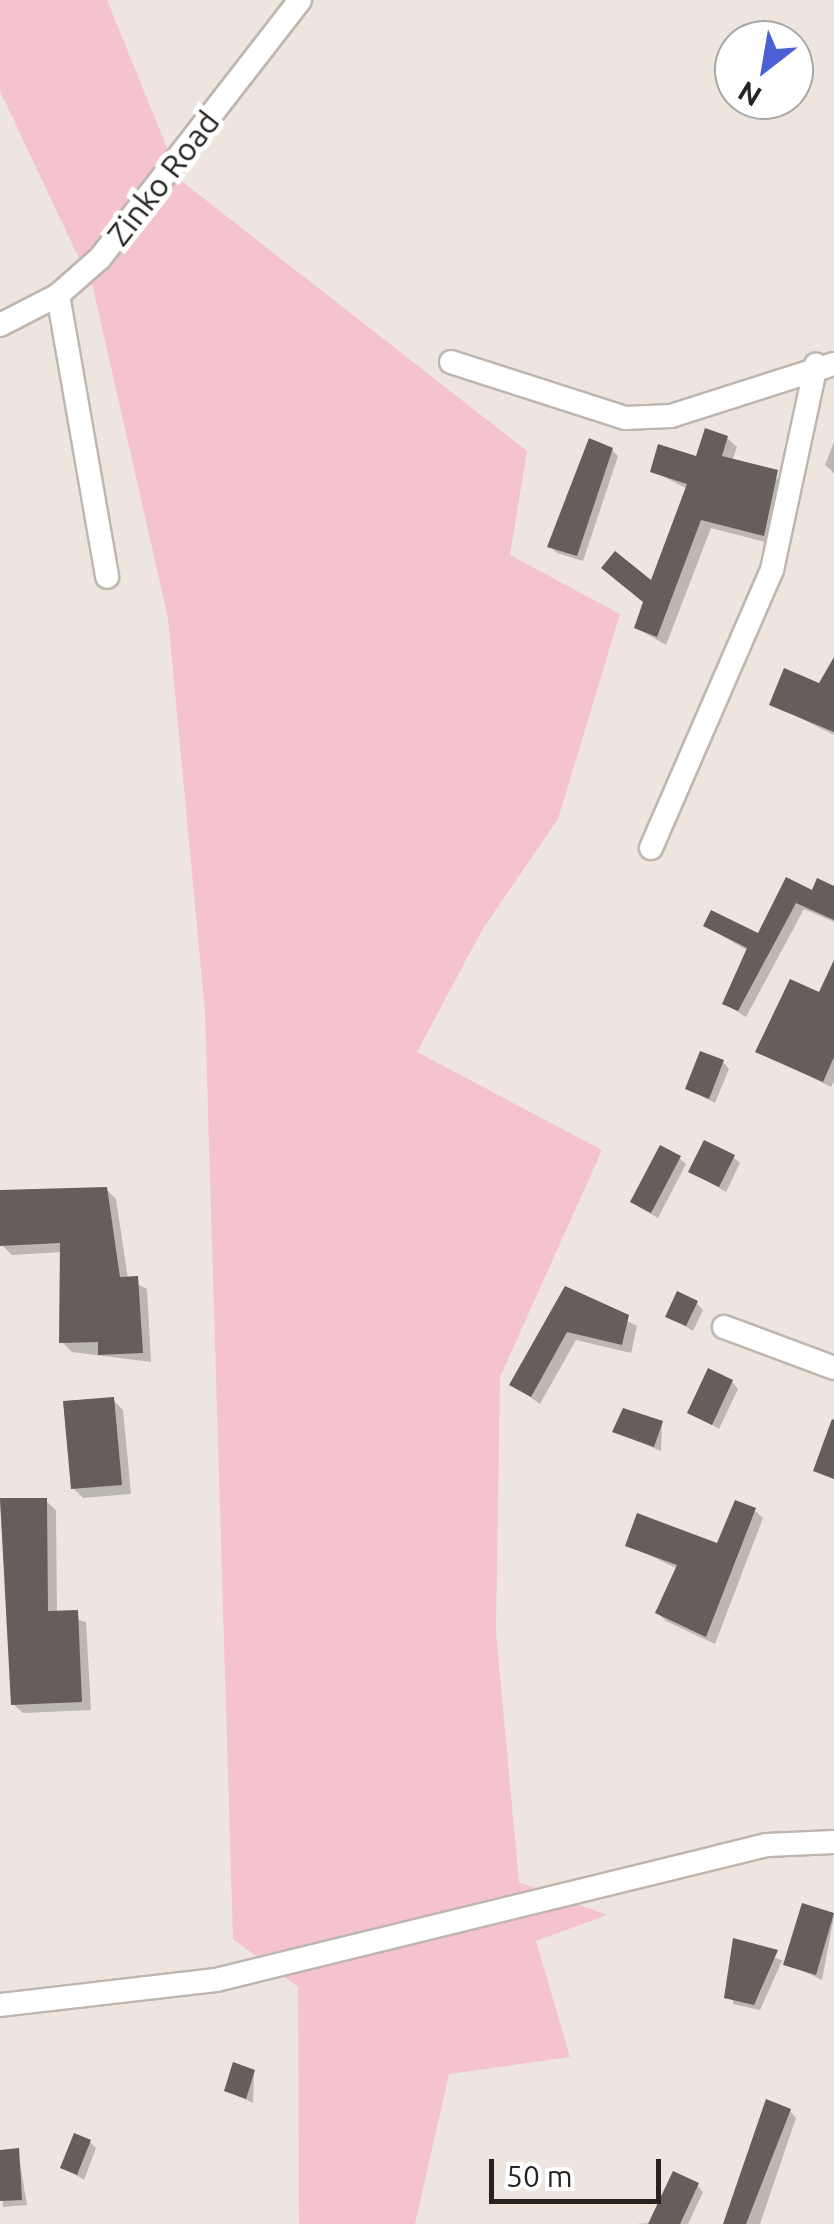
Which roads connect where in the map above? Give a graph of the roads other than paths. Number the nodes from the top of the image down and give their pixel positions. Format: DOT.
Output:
graph roads {
  1 [pos="300,0"];
  2 [pos="58,295"];
  3 [pos="0,325"];
  4 [pos="451,362"];
  5 [pos="825,364"];
  6 [pos="108,577"];
  7 [pos="652,848"];
  8 [pos="724,1327"];
  9 [pos="834,1368"];
  10 [pos="834,1842"];
  11 [pos="0,2005"];
  1 -- 2 [label="street, Zinko Road"];
  2 -- 3 [label="street, Zinko Road"];
  2 -- 6 [label="street"];
  4 -- 5 [label="street"];
  5 -- 7 [label="street"];
  8 -- 9 [label="street"];
  10 -- 11 [label="street"];
}
